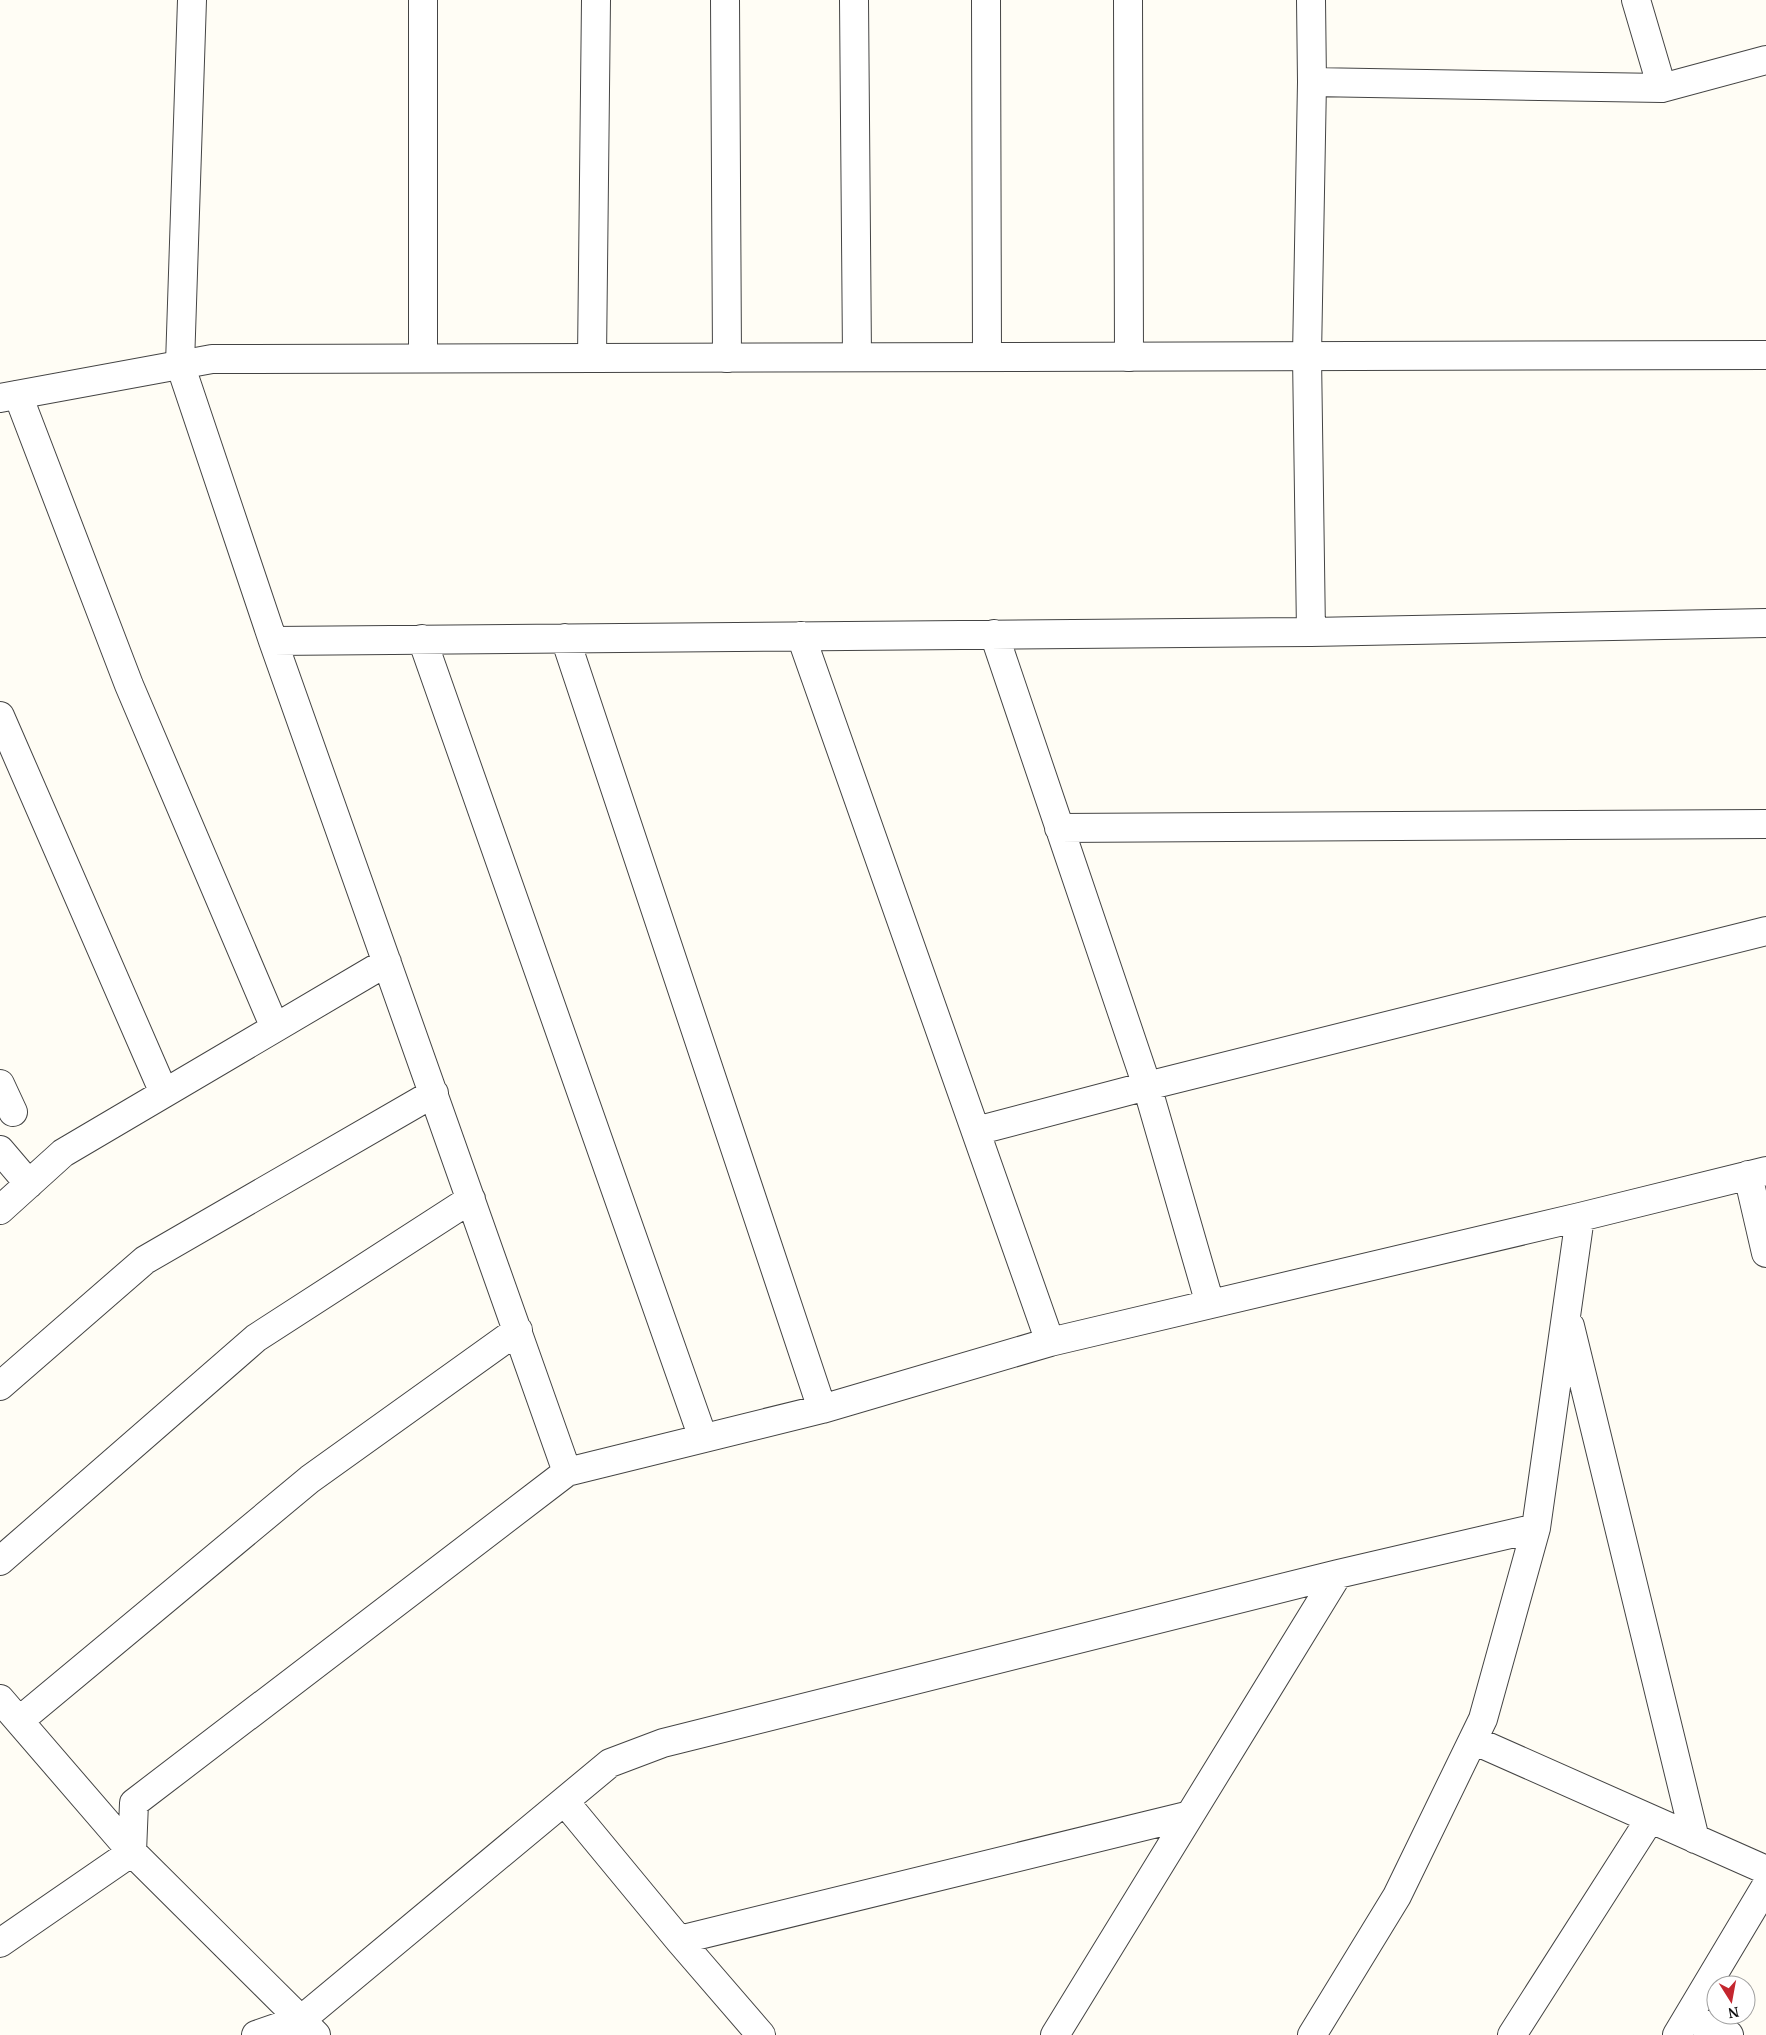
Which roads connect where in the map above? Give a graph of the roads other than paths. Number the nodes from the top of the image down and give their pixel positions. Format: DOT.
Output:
graph roads {
  1 [pos="192,0"];
  2 [pos="423,0"];
  3 [pos="596,0"];
  4 [pos="724,0"];
  5 [pos="854,0"];
  6 [pos="986,0"];
  7 [pos="1128,0"];
  8 [pos="1311,0"];
  9 [pos="1636,0"];
  10 [pos="1766,60"];
  11 [pos="1312,82"];
  12 [pos="1662,88"];
  13 [pos="1307,356"];
  14 [pos="1766,356"];
  15 [pos="857,357"];
  16 [pos="987,357"];
  17 [pos="1129,357"];
  18 [pos="423,358"];
  19 [pos="592,358"];
  20 [pos="727,358"];
  21 [pos="180,364"];
  22 [pos="9,396"];
  23 [pos="1766,623"];
  24 [pos="1311,632"];
  25 [pos="994,634"];
  26 [pos="801,636"];
  27 [pos="565,638"];
  28 [pos="422,639"];
  29 [pos="273,641"];
  30 [pos="0,716"];
  31 [pos="1766,824"];
  32 [pos="1059,828"];
  33 [pos="1766,931"];
  34 [pos="387,962"];
  35 [pos="275,1028"];
  36 [pos="0,1084"];
  37 [pos="1147,1086"];
  38 [pos="164,1093"];
  39 [pos="434,1094"];
  40 [pos="13,1112"];
  41 [pos="976,1130"];
  42 [pos="0,1150"];
  43 [pos="1757,1173"];
  44 [pos="29,1184"];
  45 [pos="471,1198"];
  46 [pos="0,1210"];
  47 [pos="1580,1217"];
  48 [pos="1766,1254"];
  49 [pos="1210,1304"];
  50 [pos="1566,1311"];
  51 [pos="518,1330"];
  52 [pos="1050,1342"];
  53 [pos="0,1386"];
  54 [pos="822,1408"];
  55 [pos="702,1438"];
  56 [pos="567,1472"];
  57 [pos="1536,1528"];
  58 [pos="0,1561"];
  59 [pos="1338,1574"];
  60 [pos="0,1699"];
  61 [pos="19,1720"];
  62 [pos="1473,1740"];
  63 [pos="565,1802"];
  64 [pos="1190,1815"];
  65 [pos="1650,1819"];
  66 [pos="1695,1839"];
  67 [pos="132,1852"];
  68 [pos="1766,1870"];
  69 [pos="1766,1886"];
  70 [pos="679,1940"];
  71 [pos="0,1943"];
  72 [pos="1683,2026"];
  73 [pos="309,2027"];
  74 [pos="256,2035"];
  75 [pos="761,2035"];
  76 [pos="1055,2035"];
  77 [pos="1312,2035"];
  78 [pos="1512,2035"];
  79 [pos="1729,2035"];
  1 -- 21 [label="street"];
  2 -- 18 [label="street"];
  3 -- 19 [label="street"];
  4 -- 20 [label="street"];
  5 -- 15 [label="street"];
  6 -- 16 [label="street"];
  7 -- 17 [label="street"];
  8 -- 11 [label="street"];
  9 -- 12 [label="street"];
  10 -- 12 [label="street"];
  11 -- 12 [label="street"];
  11 -- 13 [label="street"];
  13 -- 14 [label="street"];
  13 -- 17 [label="street"];
  13 -- 24 [label="street"];
  15 -- 16 [label="street"];
  15 -- 20 [label="street"];
  16 -- 17 [label="street"];
  18 -- 19 [label="street"];
  18 -- 21 [label="street"];
  19 -- 20 [label="street"];
  21 -- 22 [label="street"];
  21 -- 29 [label="street"];
  22 -- 35 [label="street"];
  23 -- 24 [label="street"];
  24 -- 25 [label="street"];
  25 -- 26 [label="street"];
  25 -- 32 [label="street"];
  26 -- 27 [label="street"];
  26 -- 41 [label="street"];
  27 -- 28 [label="street"];
  27 -- 54 [label="street"];
  28 -- 29 [label="street"];
  28 -- 55 [label="street"];
  29 -- 34 [label="street"];
  30 -- 38 [label="street"];
  31 -- 32 [label="street"];
  32 -- 37 [label="street"];
  33 -- 37 [label="street"];
  34 -- 35 [label="street"];
  34 -- 39 [label="street"];
  35 -- 38 [label="street"];
  36 -- 40 [label="street"];
  37 -- 41 [label="street"];
  37 -- 49 [label="street"];
  38 -- 44 [label="street"];
  39 -- 45 [label="street"];
  39 -- 53 [label="street"];
  41 -- 52 [label="street"];
  42 -- 44 [label="street"];
  43 -- 47 [label="street"];
  43 -- 48 [label="street"];
  44 -- 46 [label="street"];
  45 -- 51 [label="street"];
  45 -- 58 [label="street"];
  47 -- 49 [label="street"];
  47 -- 50 [label="street"];
  49 -- 52 [label="street"];
  50 -- 57 [label="street"];
  50 -- 66 [label="street"];
  51 -- 56 [label="street"];
  51 -- 61 [label="street"];
  52 -- 54 [label="street"];
  54 -- 55 [label="street"];
  55 -- 56 [label="street"];
  56 -- 67 [label="street"];
  57 -- 59 [label="street"];
  57 -- 62 [label="street"];
  59 -- 63 [label="street"];
  59 -- 64 [label="street"];
  60 -- 61 [label="street"];
  61 -- 67 [label="street"];
  62 -- 65 [label="street"];
  62 -- 77 [label="street"];
  63 -- 70 [label="street"];
  63 -- 73 [label="street"];
  64 -- 70 [label="street"];
  64 -- 76 [label="street"];
  65 -- 66 [label="street"];
  65 -- 78 [label="street"];
  66 -- 68 [label="street"];
  67 -- 71 [label="street"];
  67 -- 73 [label="street"];
  69 -- 72 [label="street"];
  70 -- 75 [label="street"];
  72 -- 79 [label="street"];
  73 -- 74 [label="street"];
}
